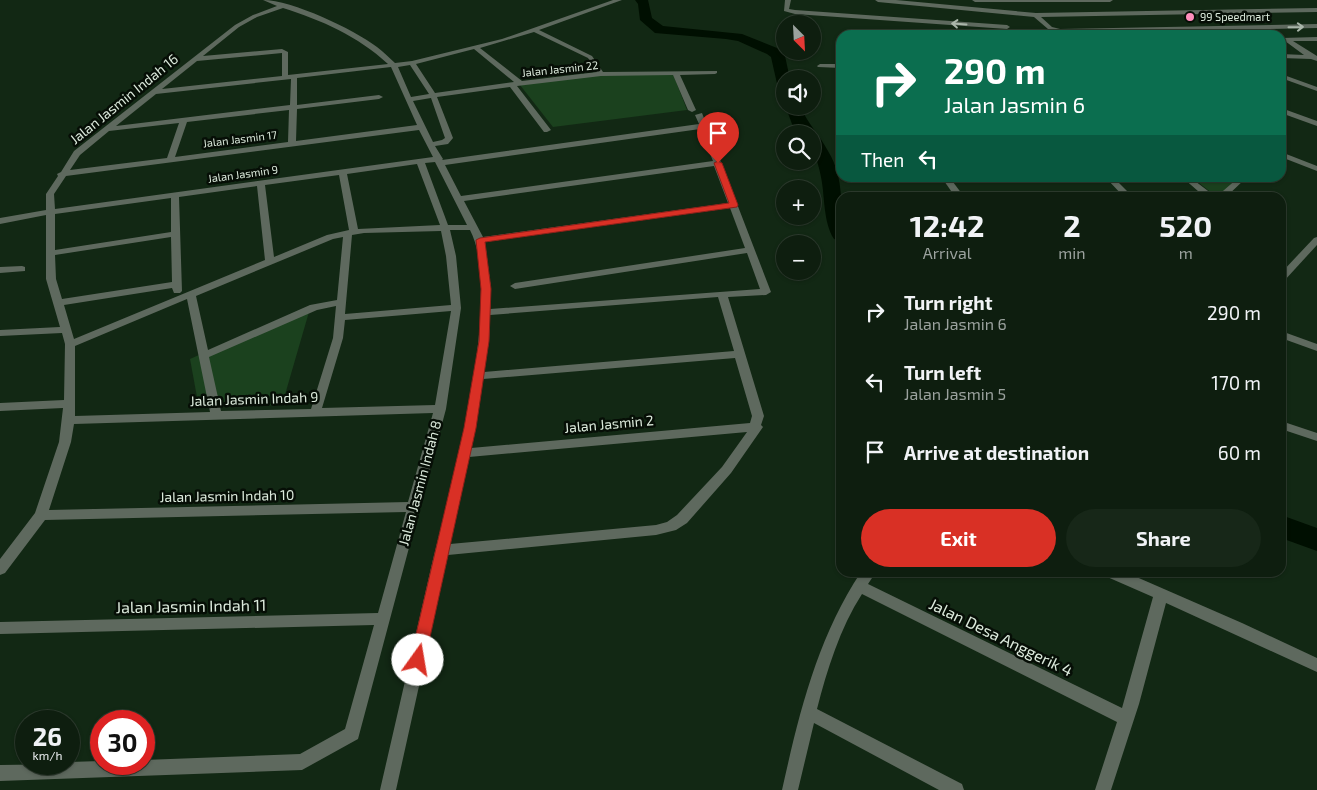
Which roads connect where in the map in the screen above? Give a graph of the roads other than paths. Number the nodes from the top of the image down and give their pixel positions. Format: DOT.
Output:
graph roads {
  1 [pos="266,0"];
  2 [pos="619,0"];
  3 [pos="788,0"];
  4 [pos="878,0"];
  5 [pos="975,0"];
  6 [pos="997,0"];
  7 [pos="1110,0"];
  8 [pos="1007,1"];
  9 [pos="931,2"];
  10 [pos="284,5"];
  11 [pos="1317,10"];
  12 [pos="1005,12"];
  13 [pos="1036,15"];
  14 [pos="1317,26"];
  15 [pos="1007,27"];
  16 [pos="1178,29"];
  17 [pos="535,30"];
  18 [pos="1008,30"];
  19 [pos="1057,30"];
  20 [pos="1119,30"];
  21 [pos="1286,39"];
  22 [pos="1317,39"];
  23 [pos="1286,40"];
  24 [pos="475,47"];
  25 [pos="1286,56"];
  26 [pos="1315,58"];
  27 [pos="195,59"];
  28 [pos="412,63"];
  29 [pos="394,66"];
  30 [pos="820,66"];
  31 [pos="836,66"];
  32 [pos="715,72"];
  33 [pos="676,73"];
  34 [pos="601,74"];
  35 [pos="294,77"];
  36 [pos="285,78"];
  37 [pos="1286,78"];
  38 [pos="520,83"];
  39 [pos="512,84"];
  40 [pos="1317,90"];
  41 [pos="154,92"];
  42 [pos="433,96"];
  43 [pos="378,97"];
  44 [pos="409,99"];
  45 [pos="293,107"];
  46 [pos="1286,112"];
  47 [pos="184,120"];
  48 [pos="1317,124"];
  49 [pos="704,126"];
  50 [pos="422,127"];
  51 [pos="108,129"];
  52 [pos="547,130"];
  53 [pos="292,144"];
  54 [pos="430,145"];
  55 [pos="1286,156"];
  56 [pos="170,160"];
  57 [pos="440,161"];
  58 [pos="420,162"];
  59 [pos="718,163"];
  60 [pos="1317,169"];
  61 [pos="343,172"];
  62 [pos="61,174"];
  63 [pos="1114,182"];
  64 [pos="1192,182"];
  65 [pos="1237,182"];
  66 [pos="262,183"];
  67 [pos="1124,192"];
  68 [pos="1204,192"];
  69 [pos="1226,192"];
  70 [pos="176,195"];
  71 [pos="460,198"];
  72 [pos="734,205"];
  73 [pos="50,212"];
  74 [pos="0,221"];
  75 [pos="474,227"];
  76 [pos="445,228"];
  77 [pos="351,231"];
  78 [pos="176,234"];
  79 [pos="480,240"];
  80 [pos="1317,240"];
  81 [pos="750,250"];
  82 [pos="51,253"];
  83 [pos="270,262"];
  84 [pos="0,270"];
  85 [pos="22,270"];
  86 [pos="1286,274"];
  87 [pos="176,284"];
  88 [pos="515,286"];
  89 [pos="191,294"];
  90 [pos="722,294"];
  91 [pos="177,300"];
  92 [pos="342,302"];
  93 [pos="57,303"];
  94 [pos="456,308"];
  95 [pos="486,312"];
  96 [pos="341,318"];
  97 [pos="65,330"];
  98 [pos="0,333"];
  99 [pos="1286,336"];
  100 [pos="70,344"];
  101 [pos="1317,348"];
  102 [pos="740,354"];
  103 [pos="204,356"];
  104 [pos="478,376"];
  105 [pos="70,404"];
  106 [pos="0,407"];
  107 [pos="440,409"];
  108 [pos="315,412"];
  109 [pos="216,416"];
  110 [pos="69,420"];
  111 [pos="757,427"];
  112 [pos="1286,427"];
  113 [pos="1317,438"];
  114 [pos="465,453"];
  115 [pos="414,508"];
  116 [pos="41,515"];
  117 [pos="444,550"];
  118 [pos="0,570"];
  119 [pos="866,577"];
  120 [pos="1122,577"];
  121 [pos="860,587"];
  122 [pos="1161,594"];
  123 [pos="383,619"];
  124 [pos="0,628"];
  125 [pos="1317,665"];
  126 [pos="810,713"];
  127 [pos="1126,718"];
  128 [pos="0,772"];
  129 [pos="1108,788"];
  130 [pos="388,790"];
  131 [pos="790,790"];
  132 [pos="956,790"];
  1 -- 10 [label="street"];
  2 -- 17 [label="street"];
  15 -- 3 [label="street, one-way"];
  4 -- 9 [label="street"];
  5 -- 8 [label="street"];
  6 -- 8 [label="street"];
  7 -- 8 [label="street"];
  9 -- 12 [label="street"];
  10 -- 27 [label="street, Jalan Jasmin Indah 16"];
  10 -- 29 [label="street"];
  11 -- 13 [label="street"];
  12 -- 13 [label="street"];
  12 -- 15 [label="street"];
  13 -- 19 [label="street"];
  16 -- 14 [label="street, one-way"];
  15 -- 18 [label="street"];
  16 -- 20 [label="street"];
  17 -- 24 [label="street"];
  17 -- 34 [label="street"];
  21 -- 22 [label="street"];
  23 -- 26 [label="street"];
  24 -- 28 [label="street"];
  24 -- 38 [label="street"];
  25 -- 26 [label="street"];
  27 -- 36 [label="street"];
  27 -- 41 [label="street, Jalan Jasmin Indah 16"];
  28 -- 29 [label="street"];
  28 -- 42 [label="street"];
  29 -- 35 [label="street"];
  29 -- 44 [label="street"];
  30 -- 31 [label="street"];
  32 -- 33 [label="street, Jalan Jasmin 22"];
  33 -- 34 [label="street, Jalan Jasmin 22"];
  33 -- 49 [label="street"];
  34 -- 38 [label="street, Jalan Jasmin 22"];
  35 -- 36 [label="street"];
  35 -- 45 [label="street"];
  36 -- 41 [label="street"];
  37 -- 40 [label="street"];
  38 -- 39 [label="street, Jalan Jasmin 22"];
  39 -- 42 [label="street, Jalan Jasmin 22"];
  39 -- 52 [label="street"];
  41 -- 51 [label="street, Jalan Jasmin Indah 16"];
  42 -- 44 [label="street, Jalan Jasmin 22"];
  42 -- 54 [label="street"];
  43 -- 45 [label="street"];
  44 -- 50 [label="street"];
  45 -- 47 [label="street"];
  45 -- 53 [label="street"];
  46 -- 48 [label="street"];
  47 -- 51 [label="street"];
  47 -- 56 [label="street"];
  49 -- 57 [label="street, Jalan Jasmin 9"];
  49 -- 59 [label="street"];
  50 -- 53 [label="street, Jalan Jasmin 17"];
  50 -- 54 [label="street"];
  51 -- 62 [label="street, Jalan Jasmin Indah 16"];
  53 -- 56 [label="street, Jalan Jasmin 17"];
  54 -- 57 [label="street"];
  55 -- 60 [label="street"];
  56 -- 62 [label="street, Jalan Jasmin 17"];
  57 -- 58 [label="street, Jalan Jasmin 9"];
  57 -- 71 [label="street"];
  58 -- 61 [label="street, Jalan Jasmin 9"];
  58 -- 76 [label="street, Jalan Jasmin Indah 8"];
  59 -- 71 [label="street"];
  59 -- 72 [label="street"];
  61 -- 66 [label="street, Jalan Jasmin 9"];
  61 -- 77 [label="street"];
  62 -- 73 [label="street, Jalan Jasmin Indah 16"];
  63 -- 67 [label="street"];
  64 -- 68 [label="street"];
  65 -- 69 [label="street"];
  66 -- 70 [label="street, Jalan Jasmin 9"];
  66 -- 83 [label="street"];
  70 -- 73 [label="street, Jalan Jasmin 9"];
  70 -- 78 [label="street"];
  71 -- 75 [label="street"];
  72 -- 79 [label="street"];
  72 -- 81 [label="street"];
  73 -- 74 [label="street, Jalan Jasmin 9"];
  73 -- 82 [label="street, Jalan Jasmin Indah 16"];
  75 -- 76 [label="street"];
  75 -- 79 [label="street"];
  76 -- 77 [label="street"];
  76 -- 94 [label="street, Jalan Jasmin Indah 8"];
  77 -- 83 [label="street"];
  77 -- 92 [label="street"];
  78 -- 82 [label="street"];
  78 -- 87 [label="street"];
  79 -- 95 [label="street"];
  80 -- 86 [label="street"];
  81 -- 88 [label="street"];
  81 -- 90 [label="street"];
  82 -- 93 [label="street, Jalan Jasmin Indah 16"];
  83 -- 89 [label="street"];
  84 -- 85 [label="street"];
  87 -- 91 [label="street"];
  87 -- 93 [label="street"];
  89 -- 91 [label="street"];
  89 -- 103 [label="street"];
  90 -- 95 [label="street"];
  90 -- 102 [label="street"];
  91 -- 100 [label="street"];
  92 -- 96 [label="street"];
  92 -- 103 [label="street"];
  93 -- 97 [label="street, Jalan Jasmin Indah 16"];
  94 -- 96 [label="street"];
  94 -- 107 [label="street, Jalan Jasmin Indah 8"];
  95 -- 104 [label="street"];
  96 -- 108 [label="street"];
  97 -- 98 [label="street"];
  97 -- 100 [label="street, Jalan Jasmin Indah 16"];
  99 -- 101 [label="street"];
  100 -- 105 [label="street, Jalan Jasmin Indah 16"];
  102 -- 104 [label="street"];
  102 -- 111 [label="street"];
  103 -- 109 [label="street"];
  104 -- 114 [label="street"];
  105 -- 106 [label="street"];
  105 -- 110 [label="street, Jalan Jasmin Indah 16"];
  107 -- 108 [label="street, Jalan Jasmin Indah 9"];
  107 -- 115 [label="street, Jalan Jasmin Indah 8"];
  108 -- 109 [label="street, Jalan Jasmin Indah 9"];
  109 -- 110 [label="street, Jalan Jasmin Indah 9"];
  110 -- 116 [label="street, Jalan Jasmin Indah 16"];
  111 -- 114 [label="street, Jalan Jasmin 2"];
  111 -- 117 [label="street"];
  112 -- 113 [label="street"];
  114 -- 117 [label="street"];
  115 -- 116 [label="street, Jalan Jasmin Indah 10"];
  115 -- 123 [label="street, Jalan Jasmin Indah 8"];
  116 -- 118 [label="street, Jalan Jasmin Indah 16"];
  117 -- 130 [label="street"];
  119 -- 121 [label="street"];
  120 -- 122 [label="street"];
  121 -- 126 [label="street"];
  121 -- 127 [label="street, Jalan Desa Anggerik 4"];
  122 -- 125 [label="street"];
  122 -- 127 [label="street"];
  123 -- 124 [label="street, Jalan Jasmin Indah 11"];
  123 -- 128 [label="street, Jalan Jasmin Indah 8"];
  126 -- 131 [label="street"];
  126 -- 132 [label="street"];
  127 -- 129 [label="street"];
}
